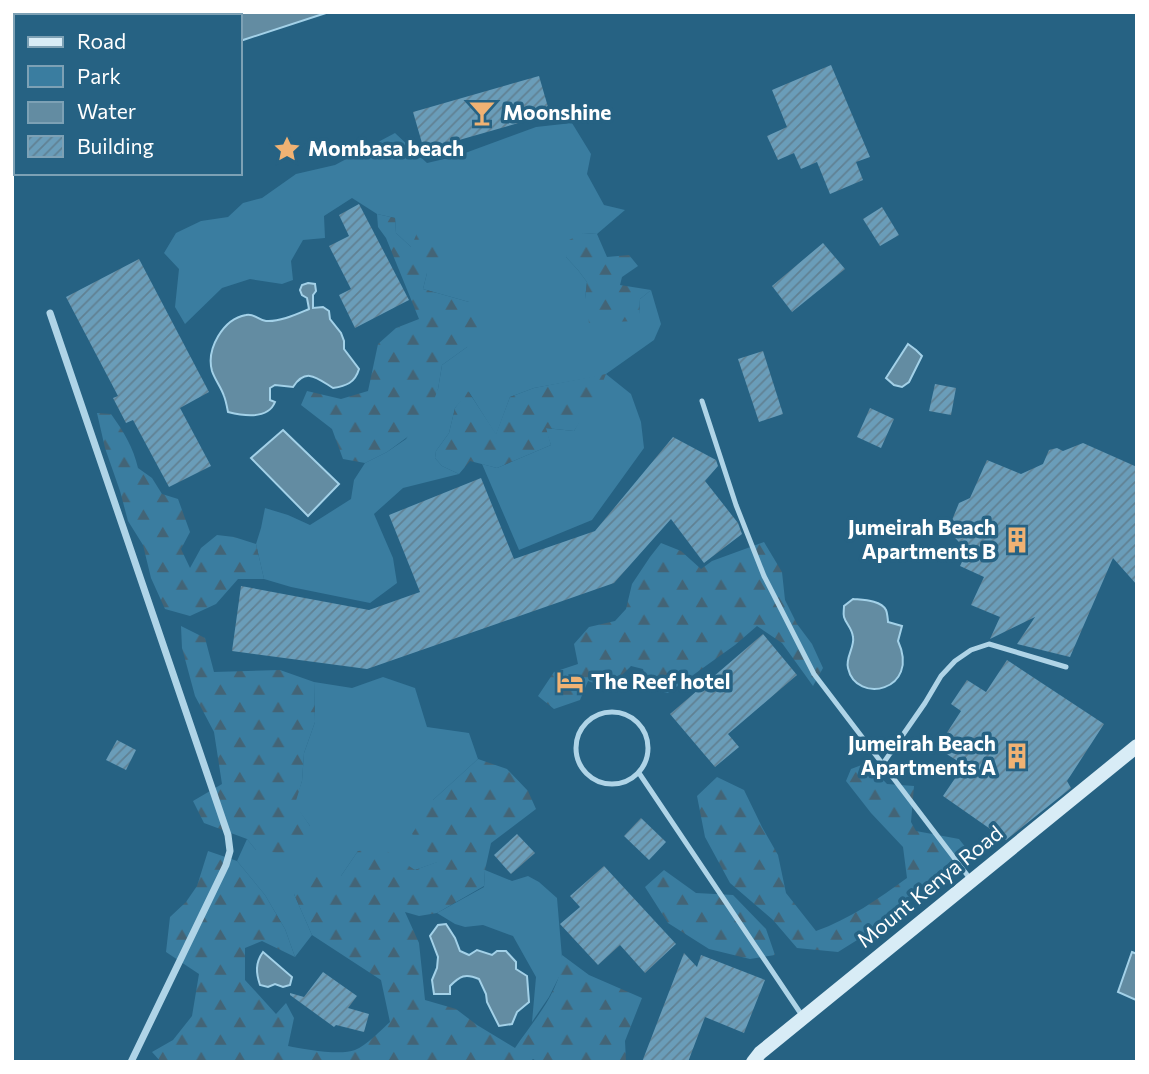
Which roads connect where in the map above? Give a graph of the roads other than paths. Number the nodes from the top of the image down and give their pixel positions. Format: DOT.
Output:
graph roads {
  1 [pos="50,313"];
  2 [pos="702,401"];
  3 [pos="1066,667"];
  4 [pos="1137,746"];
  5 [pos="882,765"];
  6 [pos="639,773"];
  7 [pos="971,880"];
  8 [pos="803,1017"];
  9 [pos="131,1062"];
  10 [pos="753,1062"];
  1 -- 9 [label="street"];
  2 -- 5 [label="lane"];
  3 -- 5 [label="lane"];
  4 -- 7 [label="main road, Mount Kenya Road"];
  5 -- 7 [label="lane"];
  6 -- 6 [label="lane"];
  6 -- 8 [label="lane"];
  7 -- 8 [label="main road, Mount Kenya Road"];
  8 -- 10 [label="main road, Mount Kenya Road"];
}
